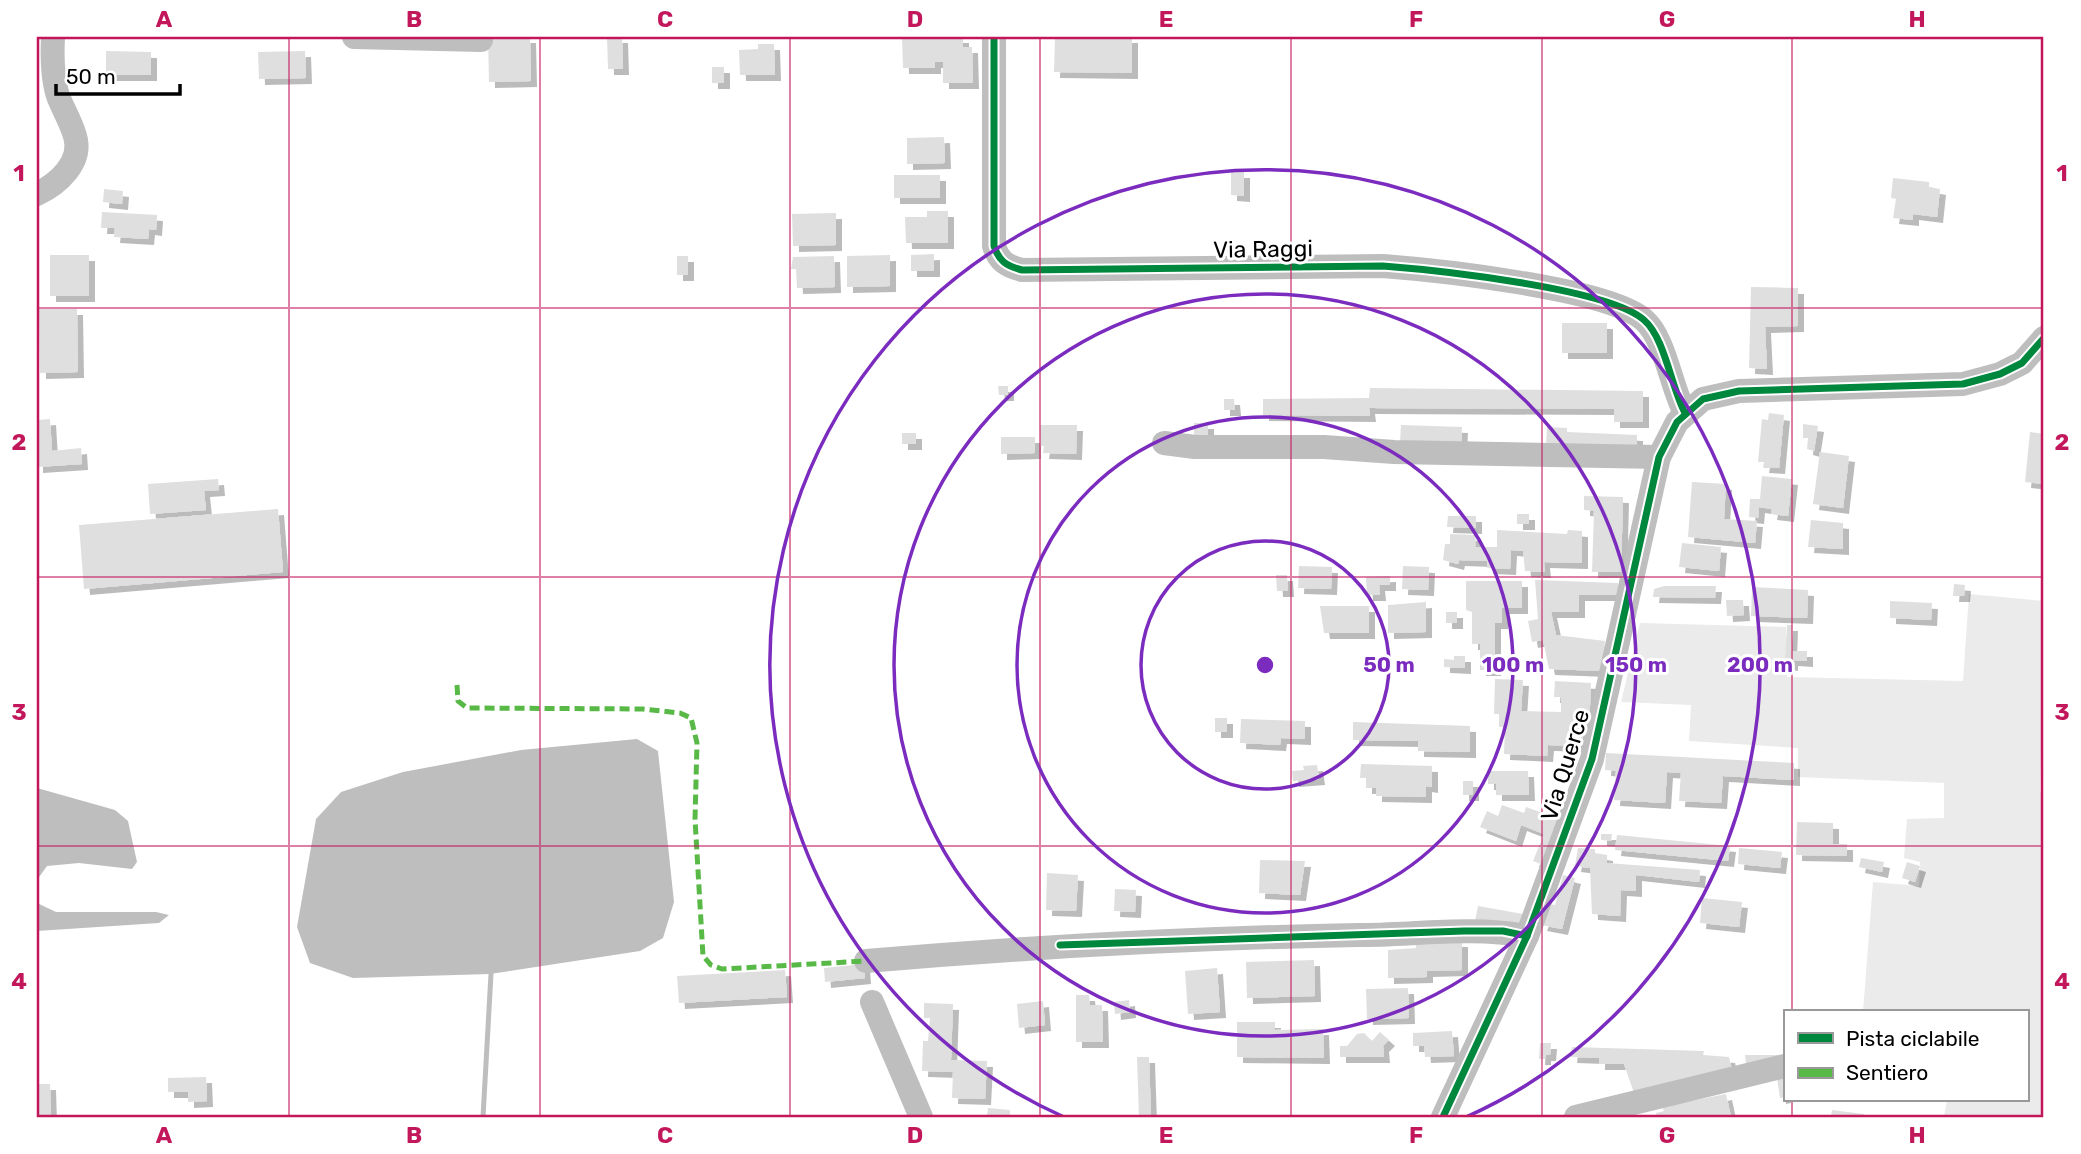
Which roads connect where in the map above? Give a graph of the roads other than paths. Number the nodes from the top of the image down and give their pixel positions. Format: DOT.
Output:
graph roads {
  1 [pos="53,37"];
  2 [pos="354,37"];
  3 [pos="995,37"];
  4 [pos="481,40"];
  5 [pos="37,194"];
  6 [pos="2042,345"];
  7 [pos="1685,412"];
  8 [pos="1164,443"];
  9 [pos="1659,457"];
  10 [pos="1527,936"];
  11 [pos="866,961"];
  12 [pos="872,1002"];
  13 [pos="1784,1066"];
  14 [pos="921,1117"];
  15 [pos="1443,1117"];
  16 [pos="1576,1117"];
  1 -- 5 [label="street"];
  2 -- 4 [label="street"];
  3 -- 7 [label="street, Via Raggi"];
  6 -- 7 [label="street"];
  7 -- 9 [label="street, Via Querce"];
  8 -- 9 [label="street"];
  9 -- 10 [label="street, Via Querce"];
  10 -- 11 [label="street"];
  10 -- 15 [label="street, Via Querce"];
  12 -- 14 [label="street"];
  13 -- 16 [label="street"];
}
